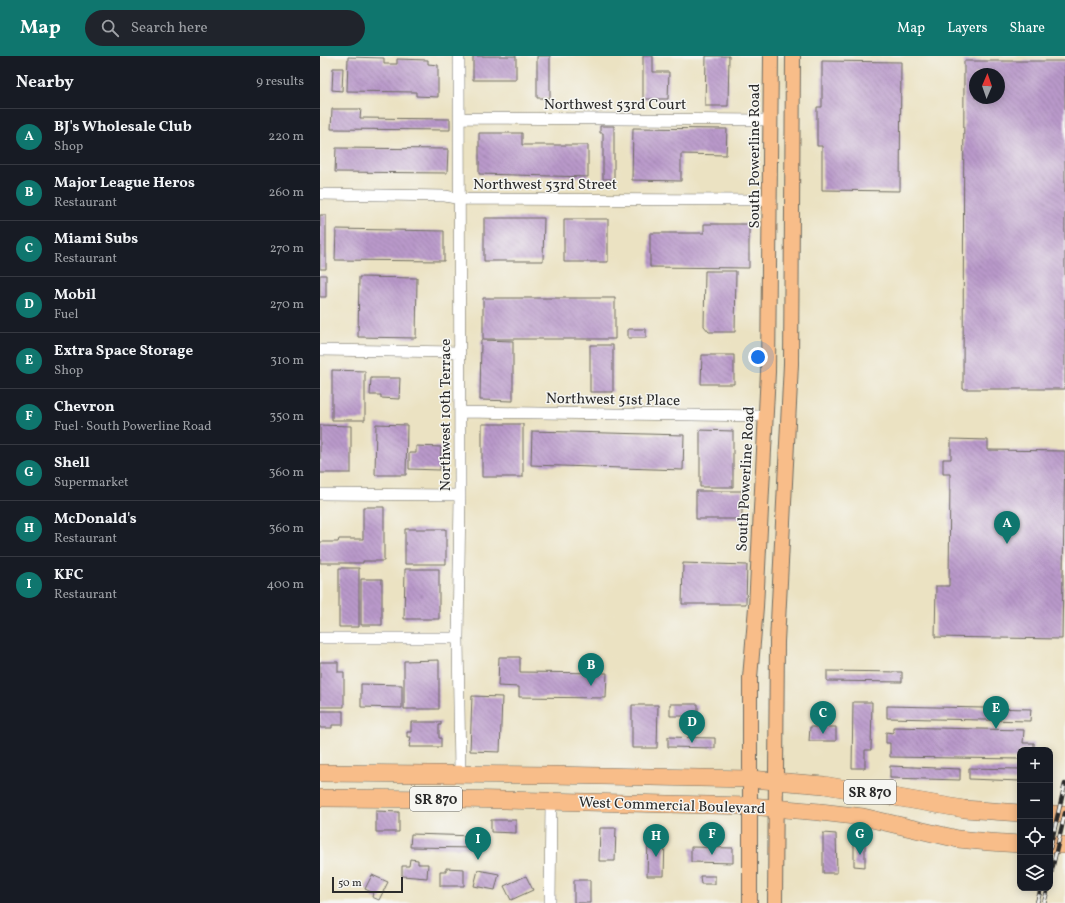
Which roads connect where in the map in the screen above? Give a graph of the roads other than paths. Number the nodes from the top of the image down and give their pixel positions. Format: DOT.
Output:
graph roads {
  1 [pos="459,56"];
  2 [pos="771,56"];
  3 [pos="793,56"];
  4 [pos="460,118"];
  5 [pos="771,120"];
  6 [pos="320,194"];
  7 [pos="461,199"];
  8 [pos="771,200"];
  9 [pos="792,228"];
  10 [pos="320,350"];
  11 [pos="460,352"];
  12 [pos="768,372"];
  13 [pos="789,399"];
  14 [pos="461,412"];
  15 [pos="766,416"];
  16 [pos="787,437"];
  17 [pos="320,494"];
  18 [pos="460,495"];
  19 [pos="320,638"];
  20 [pos="458,638"];
  21 [pos="320,773"];
  22 [pos="370,773"];
  23 [pos="460,774"];
  24 [pos="320,779"];
  25 [pos="750,779"];
  26 [pos="776,781"];
  27 [pos="320,798"];
  28 [pos="551,801"];
  29 [pos="750,806"];
  30 [pos="776,808"];
  31 [pos="1017,813"];
  32 [pos="1053,814"];
  33 [pos="1065,814"];
  34 [pos="1017,844"];
  35 [pos="1053,845"];
  36 [pos="1065,845"];
  37 [pos="550,903"];
  38 [pos="750,903"];
  39 [pos="775,903"];
  1 -- 4 [label="street, Northwest 10th Terrace"];
  2 -- 5 [label="main road, South Powerline Road"];
  3 -- 9 [label="main road"];
  4 -- 5 [label="street, Northwest 53rd Court"];
  4 -- 7 [label="street, Northwest 10th Terrace"];
  5 -- 8 [label="main road, South Powerline Road"];
  6 -- 7 [label="street, Northwest 53rd Street"];
  7 -- 8 [label="street, Northwest 53rd Street"];
  7 -- 11 [label="street, Northwest 10th Terrace"];
  8 -- 9 [label="main road"];
  8 -- 12 [label="main road, South Powerline Road"];
  9 -- 13 [label="main road"];
  10 -- 11 [label="street"];
  11 -- 14 [label="street, Northwest 10th Terrace"];
  12 -- 13 [label="main road"];
  12 -- 15 [label="main road, South Powerline Road"];
  13 -- 16 [label="main road"];
  14 -- 15 [label="street, Northwest 51st Place"];
  14 -- 18 [label="street, Northwest 10th Terrace"];
  15 -- 16 [label="main road"];
  15 -- 25 [label="main road, South Powerline Road"];
  16 -- 26 [label="main road"];
  17 -- 18 [label="street"];
  18 -- 20 [label="street, Northwest 10th Terrace"];
  19 -- 20 [label="street"];
  20 -- 23 [label="street, Northwest 10th Terrace"];
  21 -- 22 [label="highway, West Commercial Boulevard / SR 870"];
  22 -- 23 [label="highway, West Commercial Boulevard / SR 870"];
  22 -- 24 [label="highway"];
  23 -- 25 [label="highway, West Commercial Boulevard / SR 870"];
  25 -- 26 [label="highway, West Commercial Boulevard / SR 870"];
  25 -- 29 [label="main road, South Powerline Road"];
  26 -- 30 [label="main road"];
  26 -- 31 [label="highway, West Commercial Boulevard / SR 870"];
  27 -- 28 [label="highway, West Commercial Boulevard / SR 870"];
  28 -- 29 [label="highway, West Commercial Boulevard / SR 870"];
  28 -- 37 [label="street"];
  29 -- 30 [label="highway, West Commercial Boulevard / SR 870"];
  29 -- 38 [label="main road, South Powerline Road"];
  30 -- 34 [label="highway, West Commercial Boulevard / SR 870"];
  30 -- 39 [label="main road"];
  32 -- 33 [label="highway"];
  35 -- 36 [label="highway"];
}
